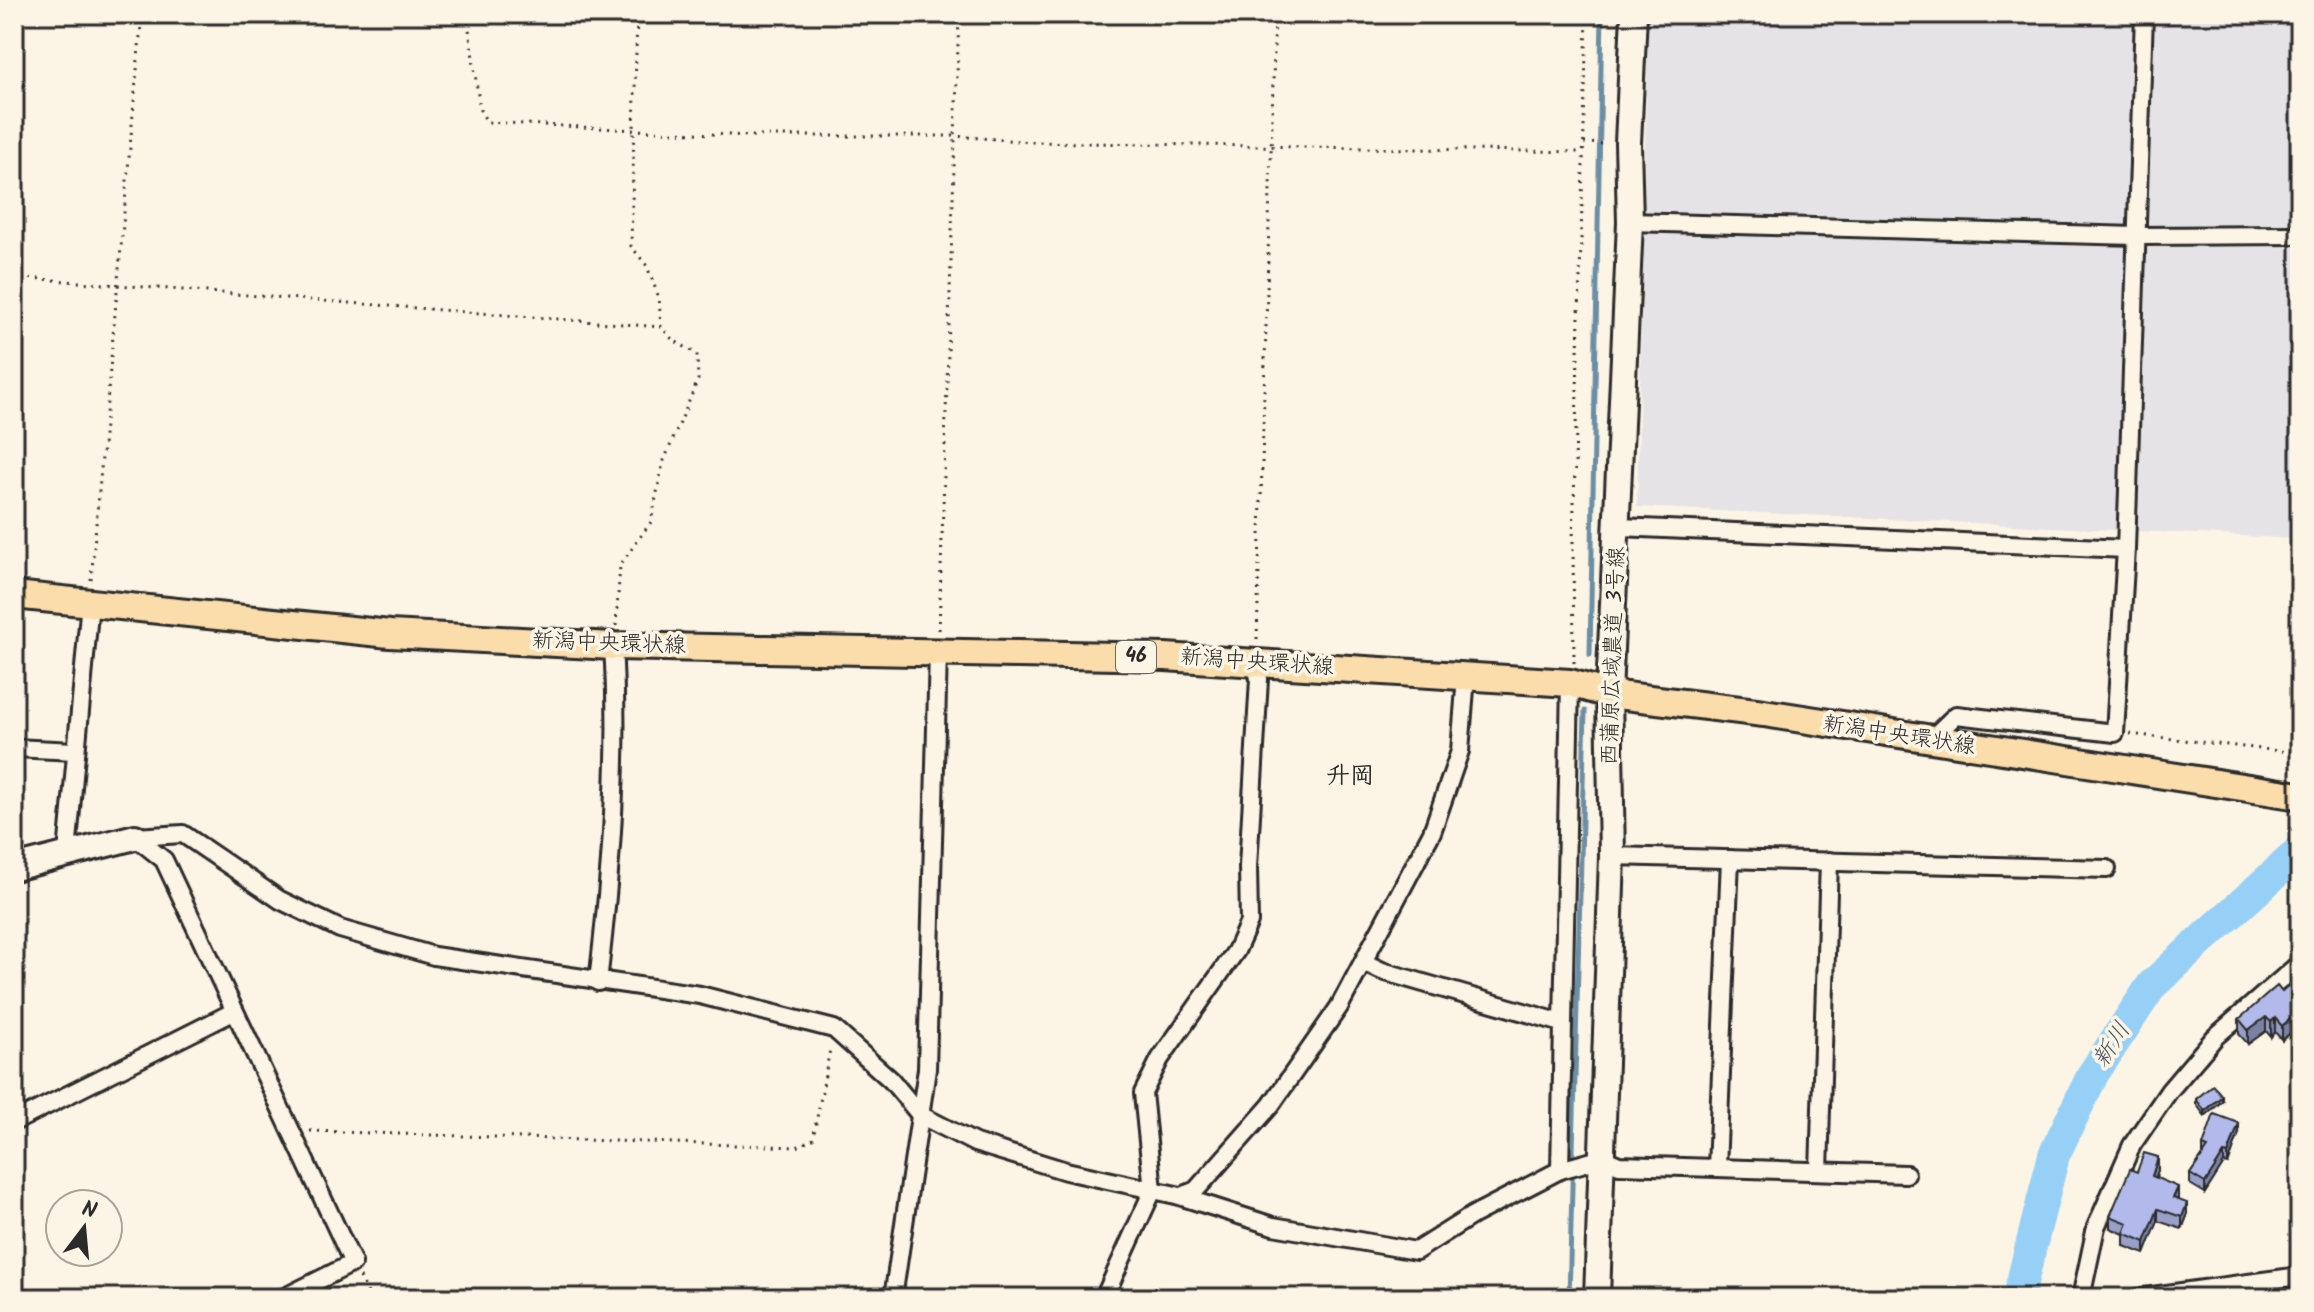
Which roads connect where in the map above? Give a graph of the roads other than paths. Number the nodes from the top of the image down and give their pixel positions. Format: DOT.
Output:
graph roads {
  1 [pos="1634,14"];
  2 [pos="2144,14"];
  3 [pos="1630,222"];
  4 [pos="2300,235"];
  5 [pos="2136,236"];
  6 [pos="1619,527"];
  7 [pos="2126,549"];
  8 [pos="14,595"];
  9 [pos="90,602"];
  10 [pos="613,646"];
  11 [pos="938,652"];
  12 [pos="1256,663"];
  13 [pos="1466,676"];
  14 [pos="1570,683"];
  15 [pos="1609,694"];
  16 [pos="1929,741"];
  17 [pos="14,748"];
  18 [pos="75,751"];
  19 [pos="2300,796"];
  20 [pos="135,837"];
  21 [pos="67,853"];
  22 [pos="1612,856"];
  23 [pos="1730,859"];
  24 [pos="1829,861"];
  25 [pos="14,868"];
  26 [pos="2107,869"];
  27 [pos="1363,962"];
  28 [pos="2297,969"];
  29 [pos="598,982"];
  30 [pos="233,1012"];
  31 [pos="1562,1023"];
  32 [pos="920,1115"];
  33 [pos="14,1122"];
  34 [pos="1603,1158"];
  35 [pos="1717,1168"];
  36 [pos="1560,1170"];
  37 [pos="1819,1171"];
  38 [pos="1906,1174"];
  39 [pos="1153,1190"];
  40 [pos="1182,1196"];
  41 [pos="2300,1276"];
  42 [pos="283,1298"];
  43 [pos="893,1298"];
  44 [pos="1104,1298"];
  45 [pos="1597,1298"];
  46 [pos="2081,1298"];
  47 [pos="2137,1298"];
  1 -- 3 [label="street, 西蒲原広域農道 3号線"];
  2 -- 5 [label="street"];
  3 -- 5 [label="street"];
  3 -- 6 [label="street, 西蒲原広域農道 3号線"];
  4 -- 5 [label="street"];
  5 -- 7 [label="street"];
  6 -- 7 [label="street"];
  6 -- 15 [label="street, 西蒲原広域農道 3号線"];
  7 -- 16 [label="street"];
  8 -- 9 [label="main road, 新潟中央環状線 / 46"];
  9 -- 10 [label="main road, 新潟中央環状線 / 46"];
  9 -- 18 [label="street"];
  10 -- 11 [label="main road, 新潟中央環状線 / 46"];
  10 -- 29 [label="street"];
  11 -- 12 [label="main road, 新潟中央環状線 / 46"];
  11 -- 32 [label="street"];
  12 -- 13 [label="main road, 新潟中央環状線 / 46"];
  12 -- 39 [label="street"];
  13 -- 14 [label="main road, 新潟中央環状線 / 46"];
  13 -- 27 [label="street"];
  14 -- 15 [label="main road, 新潟中央環状線 / 46"];
  14 -- 31 [label="street"];
  15 -- 16 [label="main road, 新潟中央環状線 / 46"];
  15 -- 22 [label="street, 西蒲原広域農道 3号線"];
  16 -- 19 [label="main road, 新潟中央環状線 / 46"];
  17 -- 18 [label="street"];
  18 -- 21 [label="street"];
  20 -- 21 [label="street"];
  20 -- 29 [label="street"];
  20 -- 30 [label="street"];
  21 -- 25 [label="street"];
  22 -- 23 [label="street"];
  22 -- 34 [label="street, 西蒲原広域農道 3号線"];
  23 -- 24 [label="street"];
  23 -- 35 [label="street"];
  24 -- 26 [label="street"];
  24 -- 37 [label="street"];
  27 -- 31 [label="street"];
  27 -- 40 [label="street"];
  28 -- 46 [label="street"];
  29 -- 32 [label="street"];
  30 -- 33 [label="street"];
  30 -- 42 [label="street"];
  31 -- 36 [label="street"];
  32 -- 39 [label="street"];
  32 -- 43 [label="street"];
  34 -- 35 [label="street"];
  34 -- 36 [label="street"];
  34 -- 45 [label="street, 西蒲原広域農道 3号線"];
  35 -- 37 [label="street"];
  36 -- 40 [label="street"];
  37 -- 38 [label="street"];
  39 -- 40 [label="street"];
  39 -- 44 [label="street"];
  41 -- 47 [label="street"];
}
